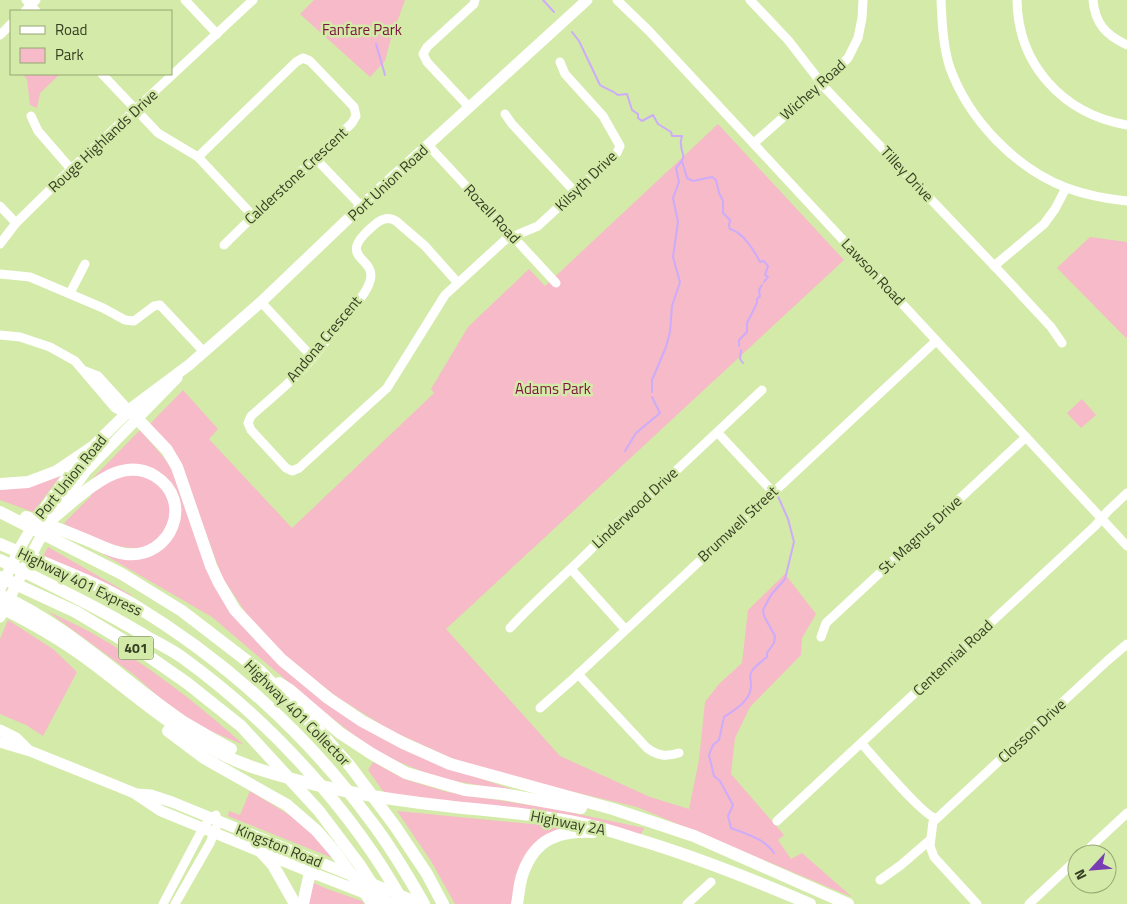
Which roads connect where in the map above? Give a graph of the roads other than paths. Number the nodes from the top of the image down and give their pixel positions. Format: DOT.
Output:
graph roads {
  1 [pos="185,0"];
  2 [pos="254,0"];
  3 [pos="475,0"];
  4 [pos="587,0"];
  5 [pos="617,0"];
  6 [pos="750,0"];
  7 [pos="863,0"];
  8 [pos="941,0"];
  9 [pos="1017,0"];
  10 [pos="1093,0"];
  11 [pos="10,25"];
  12 [pos="217,34"];
  13 [pos="0,35"];
  14 [pos="1127,45"];
  15 [pos="560,62"];
  16 [pos="104,75"];
  17 [pos="822,84"];
  18 [pos="469,107"];
  19 [pos="136,110"];
  20 [pos="505,114"];
  21 [pos="31,116"];
  22 [pos="1127,125"];
  23 [pos="754,143"];
  24 [pos="428,145"];
  25 [pos="198,157"];
  26 [pos="316,159"];
  27 [pos="71,169"];
  28 [pos="1066,188"];
  29 [pos="575,192"];
  30 [pos="1127,201"];
  31 [pos="0,206"];
  32 [pos="362,207"];
  33 [pos="253,216"];
  34 [pos="16,223"];
  35 [pos="513,236"];
  36 [pos="0,244"];
  37 [pos="224,244"];
  38 [pos="86,264"];
  39 [pos="994,266"];
  40 [pos="0,274"];
  41 [pos="458,283"];
  42 [pos="556,283"];
  43 [pos="70,294"];
  44 [pos="261,302"];
  45 [pos="0,334"];
  46 [pos="936,341"];
  47 [pos="1062,343"];
  48 [pos="204,352"];
  49 [pos="312,357"];
  50 [pos="762,390"];
  51 [pos="134,414"];
  52 [pos="718,433"];
  53 [pos="1026,437"];
  54 [pos="91,448"];
  55 [pos="0,484"];
  56 [pos="76,492"];
  57 [pos="773,492"];
  58 [pos="1127,493"];
  59 [pos="3,513"];
  60 [pos="53,518"];
  61 [pos="1101,518"];
  62 [pos="0,544"];
  63 [pos="1127,546"];
  64 [pos="0,560"];
  65 [pos="571,569"];
  66 [pos="0,577"];
  67 [pos="0,589"];
  68 [pos="0,595"];
  69 [pos="0,607"];
  70 [pos="0,618"];
  71 [pos="28,621"];
  72 [pos="510,628"];
  73 [pos="625,629"];
  74 [pos="822,637"];
  75 [pos="1127,644"];
  76 [pos="260,672"];
  77 [pos="578,674"];
  78 [pos="540,708"];
  79 [pos="0,730"];
  80 [pos="0,742"];
  81 [pos="862,744"];
  82 [pos="30,751"];
  83 [pos="679,753"];
  84 [pos="315,784"];
  85 [pos="134,793"];
  86 [pos="1127,813"];
  87 [pos="936,818"];
  88 [pos="777,821"];
  89 [pos="214,824"];
  90 [pos="203,828"];
  91 [pos="694,836"];
  92 [pos="633,838"];
  93 [pos="930,840"];
  94 [pos="1094,844"];
  95 [pos="260,852"];
  96 [pos="312,866"];
  97 [pos="1067,869"];
  98 [pos="880,880"];
  99 [pos="710,882"];
  100 [pos="442,902"];
  101 [pos="163,904"];
  102 [pos="175,904"];
  103 [pos="295,904"];
  104 [pos="303,904"];
  105 [pos="373,904"];
  106 [pos="385,904"];
  107 [pos="393,904"];
  108 [pos="404,904"];
  109 [pos="423,904"];
  110 [pos="517,904"];
  111 [pos="687,904"];
  112 [pos="810,904"];
  113 [pos="848,904"];
  114 [pos="977,904"];
  115 [pos="1029,904"];
  1 -- 12 [label="street"];
  2 -- 12 [label="street, Rouge Highlands Drive"];
  3 -- 18 [label="street"];
  4 -- 18 [label="main road, Port Union Road"];
  5 -- 23 [label="street, Lawson Road"];
  6 -- 17 [label="street, Tilley Drive"];
  7 -- 17 [label="street, Wichey Road"];
  8 -- 28 [label="street"];
  9 -- 22 [label="street"];
  10 -- 14 [label="street"];
  11 -- 13 [label="street"];
  12 -- 19 [label="street, Rouge Highlands Drive"];
  15 -- 29 [label="street, Kilsyth Drive"];
  16 -- 19 [label="street"];
  17 -- 23 [label="street, Wichey Road"];
  17 -- 39 [label="street, Tilley Drive"];
  18 -- 24 [label="main road, Port Union Road"];
  19 -- 25 [label="street"];
  19 -- 27 [label="street, Rouge Highlands Drive"];
  20 -- 29 [label="street"];
  21 -- 27 [label="street"];
  23 -- 46 [label="street, Lawson Road"];
  24 -- 32 [label="main road, Port Union Road"];
  24 -- 35 [label="street, Rozell Road"];
  25 -- 26 [label="street, Calderstone Crescent"];
  25 -- 33 [label="street"];
  26 -- 32 [label="street"];
  26 -- 33 [label="street, Calderstone Crescent"];
  27 -- 34 [label="street, Rouge Highlands Drive"];
  28 -- 30 [label="street"];
  28 -- 39 [label="street"];
  29 -- 35 [label="street, Kilsyth Drive"];
  31 -- 34 [label="street"];
  32 -- 44 [label="main road, Port Union Road"];
  33 -- 37 [label="street, Calderstone Crescent"];
  34 -- 36 [label="street, Rouge Highlands Drive"];
  35 -- 41 [label="street, Andona Crescent"];
  35 -- 42 [label="street, Rozell Road"];
  38 -- 43 [label="street"];
  39 -- 47 [label="street, Tilley Drive"];
  40 -- 43 [label="street"];
  41 -- 49 [label="street, Andona Crescent"];
  41 -- 49 [label="street, Andona Crescent"];
  43 -- 48 [label="street"];
  44 -- 48 [label="main road, Port Union Road"];
  44 -- 49 [label="street"];
  45 -- 51 [label="street"];
  46 -- 53 [label="street, Lawson Road"];
  46 -- 57 [label="street, Brumwell Street"];
  48 -- 51 [label="main road, Port Union Road"];
  50 -- 52 [label="street, Linderwood Drive"];
  51 -- 54 [label="main road, Port Union Road"];
  51 -- 56 [label="main road, Port Union Road"];
  51 -- 91 [label="highway"];
  52 -- 57 [label="street"];
  52 -- 65 [label="street, Linderwood Drive"];
  53 -- 61 [label="street, Lawson Road"];
  53 -- 74 [label="street, St. Magnus Drive"];
  54 -- 55 [label="highway"];
  54 -- 67 [label="main road, Port Union Road"];
  56 -- 59 [label="highway"];
  56 -- 60 [label="highway"];
  57 -- 73 [label="street, Brumwell Street"];
  58 -- 61 [label="street, Centennial Road"];
  59 -- 76 [label="highway, Highway 401 Collector"];
  60 -- 70 [label="main road, Port Union Road"];
  61 -- 63 [label="street, Lawson Road"];
  61 -- 81 [label="street, Centennial Road"];
  62 -- 109 [label="highway, Highway 401 Express / 401"];
  64 -- 108 [label="highway, Highway 401 Express / 401"];
  65 -- 72 [label="street, Linderwood Drive"];
  65 -- 73 [label="street"];
  66 -- 106 [label="highway, 401"];
  68 -- 84 [label="highway"];
  69 -- 71 [label="highway"];
  71 -- 84 [label="highway"];
  71 -- 105 [label="highway"];
  73 -- 77 [label="street, Brumwell Street"];
  75 -- 87 [label="street, Closson Drive"];
  76 -- 91 [label="highway"];
  76 -- 100 [label="highway, Highway 401 Collector"];
  77 -- 78 [label="street, Brumwell Street"];
  77 -- 83 [label="street"];
  79 -- 82 [label="main road, Kingston Road"];
  80 -- 82 [label="main road, Kingston Road"];
  81 -- 87 [label="street"];
  81 -- 88 [label="street, Centennial Road"];
  82 -- 85 [label="main road, Kingston Road"];
  84 -- 92 [label="highway, Highway 2A"];
  85 -- 89 [label="main road, Kingston Road"];
  85 -- 90 [label="main road, Kingston Road"];
  86 -- 94 [label="street"];
  87 -- 93 [label="street"];
  89 -- 90 [label="main road, Kingston Road"];
  89 -- 95 [label="main road, Kingston Road"];
  89 -- 96 [label="main road, Kingston Road"];
  89 -- 102 [label="street"];
  90 -- 101 [label="street"];
  91 -- 113 [label="highway"];
  92 -- 110 [label="highway"];
  92 -- 112 [label="highway, Highway 2A"];
  93 -- 98 [label="street"];
  93 -- 114 [label="street"];
  95 -- 96 [label="main road, Kingston Road"];
  95 -- 103 [label="highway"];
  96 -- 104 [label="highway"];
  96 -- 107 [label="main road, Kingston Road"];
  96 -- 109 [label="main road, Kingston Road"];
  97 -- 115 [label="street"];
  99 -- 111 [label="street"];
}
